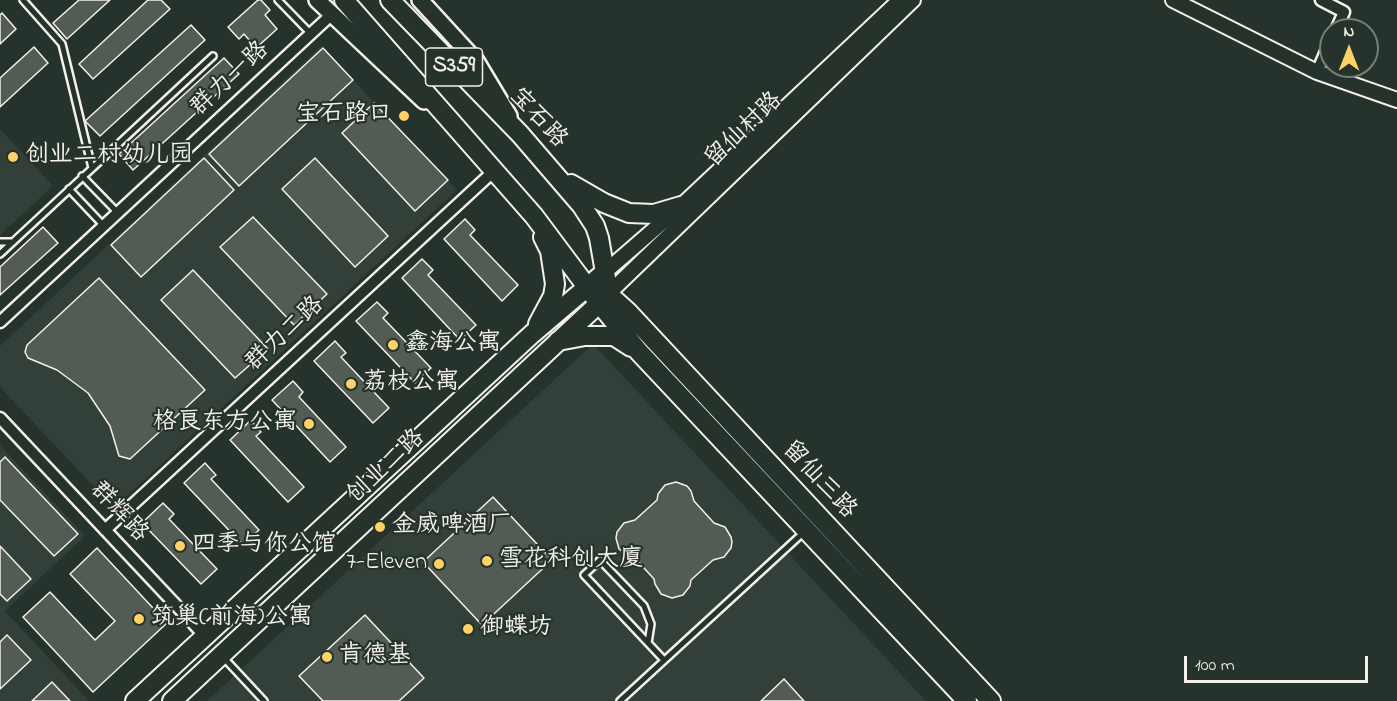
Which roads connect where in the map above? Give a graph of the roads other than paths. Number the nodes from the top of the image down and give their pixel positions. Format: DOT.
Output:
graph roads {
  1 [pos="23,0"];
  2 [pos="278,0"];
  3 [pos="318,0"];
  4 [pos="344,0"];
  5 [pos="390,0"];
  6 [pos="420,0"];
  7 [pos="900,0"];
  8 [pos="913,0"];
  9 [pos="1173,0"];
  10 [pos="1321,0"];
  11 [pos="332,15"];
  12 [pos="1341,18"];
  13 [pos="311,34"];
  14 [pos="213,56"];
  15 [pos="1319,67"];
  16 [pos="1317,72"];
  17 [pos="1397,100"];
  18 [pos="520,134"];
  19 [pos="482,156"];
  20 [pos="550,167"];
  21 [pos="92,168"];
  22 [pos="495,170"];
  23 [pos="82,176"];
  24 [pos="69,189"];
  25 [pos="681,206"];
  26 [pos="118,213"];
  27 [pos="534,216"];
  28 [pos="104,225"];
  29 [pos="0,242"];
  30 [pos="13,242"];
  31 [pos="0,254"];
  32 [pos="605,272"];
  33 [pos="588,288"];
  34 [pos="604,299"];
  35 [pos="0,321"];
  36 [pos="532,334"];
  37 [pos="558,341"];
  38 [pos="639,352"];
  39 [pos="0,418"];
  40 [pos="105,530"];
  41 [pos="806,530"];
  42 [pos="204,636"];
  43 [pos="648,643"];
  44 [pos="221,655"];
  45 [pos="664,660"];
  46 [pos="135,701"];
  47 [pos="172,701"];
  48 [pos="264,701"];
  49 [pos="620,701"];
  50 [pos="967,701"];
  51 [pos="991,701"];
  1 -- 21 [label="lane"];
  2 -- 13 [label="lane"];
  3 -- 11 [label="main road"];
  4 -- 19 [label="main road, S359"];
  5 -- 18 [label="main road, 宝石路 / S359"];
  6 -- 18 [label="main road"];
  7 -- 25 [label="street, 留仙村路"];
  8 -- 34 [label="street, 留仙村路"];
  9 -- 16 [label="street"];
  10 -- 12 [label="street"];
  11 -- 13 [label="street, 群力一路"];
  11 -- 19 [label="main road"];
  13 -- 26 [label="street, 群力一路"];
  14 -- 21 [label="lane"];
  15 -- 16 [label="street"];
  16 -- 17 [label="street"];
  18 -- 20 [label="main road, 宝石路 / S359"];
  19 -- 22 [label="main road, S359"];
  20 -- 25 [label="main road"];
  20 -- 32 [label="main road, 宝石路 / S359"];
  21 -- 23 [label="lane"];
  22 -- 27 [label="main road, S359"];
  22 -- 40 [label="street, 群力二路"];
  23 -- 24 [label="lane"];
  23 -- 26 [label="lane"];
  24 -- 28 [label="lane"];
  24 -- 30 [label="lane"];
  25 -- 32 [label="street, 留仙村路"];
  26 -- 28 [label="street, 群力一路"];
  27 -- 33 [label="main road"];
  27 -- 36 [label="main road, 创业二路 / S359"];
  28 -- 35 [label="street, 群力一路"];
  29 -- 30 [label="lane"];
  30 -- 31 [label="lane"];
  32 -- 33 [label="main road, 创业二路 / S359"];
  32 -- 34 [label="main road, 宝石路 / S359"];
  33 -- 34 [label="main road"];
  33 -- 36 [label="main road, 创业二路 / S359"];
  34 -- 37 [label="main road, 创业二路"];
  34 -- 38 [label="main road, 留仙三路"];
  34 -- 51 [label="main road, 留仙三路"];
  36 -- 42 [label="main road, 创业二路 / S359"];
  37 -- 38 [label="main road"];
  37 -- 44 [label="main road, 创业二路"];
  38 -- 41 [label="main road, 留仙三路"];
  39 -- 40 [label="street, 群辉路"];
  40 -- 42 [label="street, 群辉路"];
  41 -- 45 [label="lane"];
  41 -- 50 [label="main road, 留仙三路"];
  42 -- 46 [label="main road, 创业二路 / S359"];
  43 -- 43 [label="lane"];
  43 -- 45 [label="lane"];
  44 -- 47 [label="main road, 创业二路"];
  44 -- 48 [label="lane"];
  45 -- 49 [label="lane"];
}
